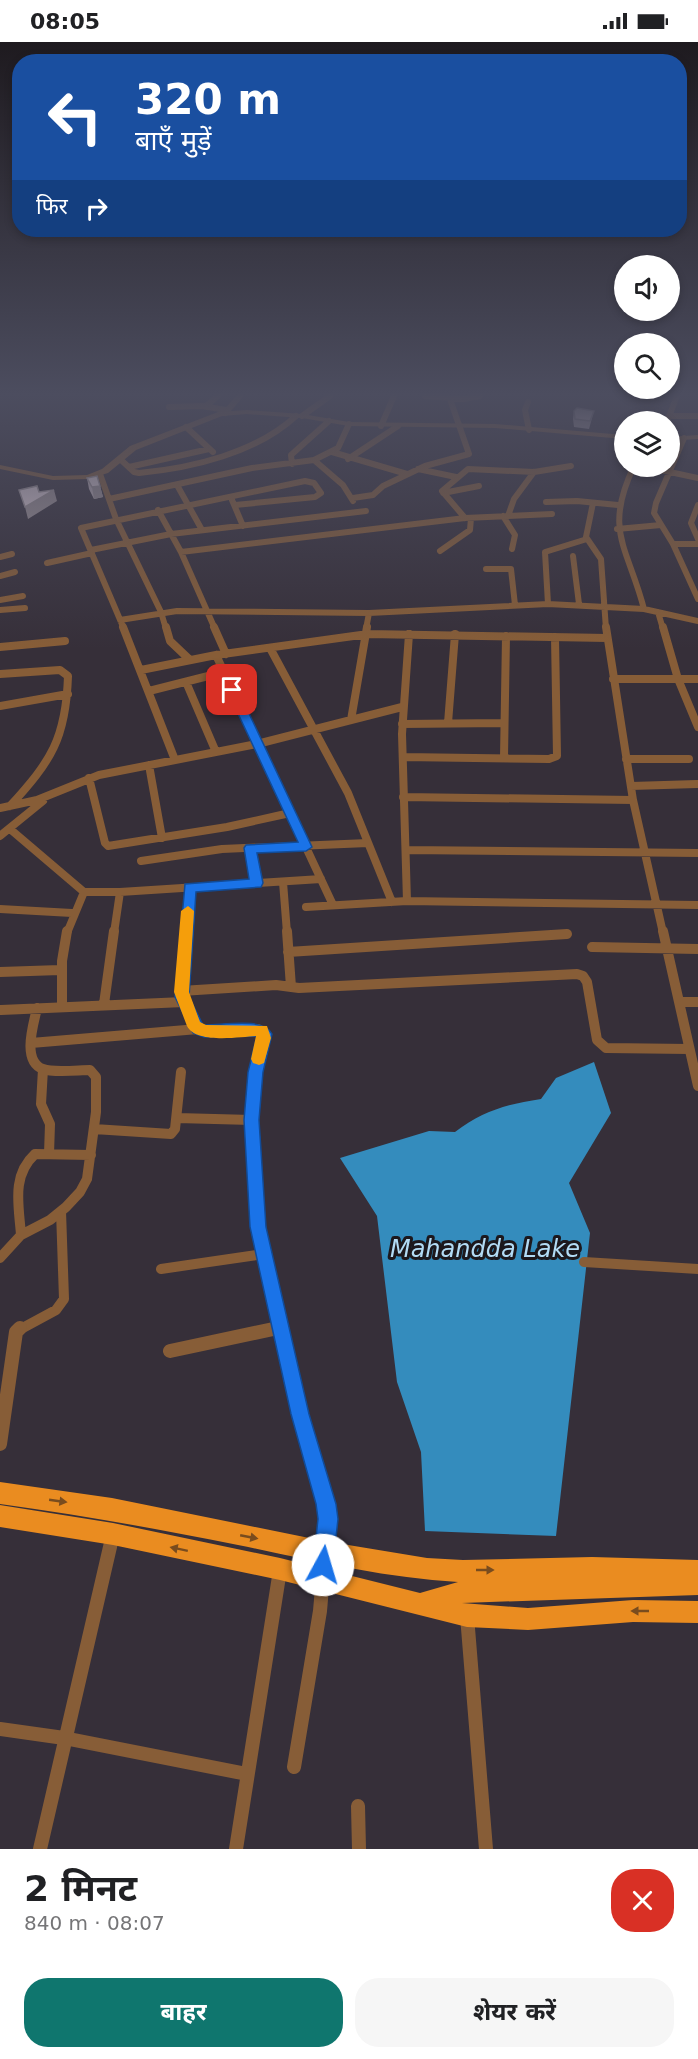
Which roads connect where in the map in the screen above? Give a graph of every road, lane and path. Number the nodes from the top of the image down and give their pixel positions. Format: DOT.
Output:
graph roads {
  1 [pos="102,480"];
  2 [pos="199,480"];
  3 [pos="307,480"];
  4 [pos="310,480"];
  5 [pos="338,480"];
  6 [pos="394,480"];
  7 [pos="452,480"];
  8 [pos="528,480"];
  9 [pos="626,480"];
  10 [pos="666,480"];
  11 [pos="177,485"];
  12 [pos="480,486"];
  13 [pos="443,493"];
  14 [pos="229,495"];
  15 [pos="352,498"];
  16 [pos="108,499"];
  17 [pos="546,502"];
  18 [pos="593,503"];
  19 [pos="188,504"];
  20 [pos="235,505"];
  21 [pos="618,506"];
  22 [pos="697,508"];
  23 [pos="158,510"];
  24 [pos="366,511"];
  25 [pos="356,512"];
  26 [pos="552,514"];
  27 [pos="506,516"];
  28 [pos="468,518"];
  29 [pos="116,519"];
  30 [pos="243,525"];
  31 [pos="661,525"];
  32 [pos="617,529"];
  33 [pos="202,530"];
  34 [pos="171,534"];
  35 [pos="587,538"];
  36 [pos="698,539"];
  37 [pos="127,542"];
  38 [pos="673,544"];
  39 [pos="698,544"];
  40 [pos="512,549"];
  41 [pos="440,551"];
  42 [pos="91,552"];
  43 [pos="181,552"];
  44 [pos="12,554"];
  45 [pos="573,556"];
  46 [pos="0,557"];
  47 [pos="47,563"];
  48 [pos="486,569"];
  49 [pos="15,572"];
  50 [pos="0,576"];
  51 [pos="23,596"];
  52 [pos="698,599"];
  53 [pos="0,600"];
  54 [pos="548,604"];
  55 [pos="579,604"];
  56 [pos="515,605"];
  57 [pos="607,606"];
  58 [pos="25,608"];
  59 [pos="644,609"];
  60 [pos="0,610"];
  61 [pos="208,610"];
  62 [pos="161,612"];
  63 [pos="658,612"];
  64 [pos="369,613"];
  65 [pos="120,620"];
  66 [pos="698,621"];
  67 [pos="368,634"];
  68 [pos="409,634"];
  69 [pos="455,634"];
  70 [pos="506,636"];
  71 [pos="555,637"];
  72 [pos="607,638"];
  73 [pos="65,641"];
  74 [pos="0,647"];
  75 [pos="270,648"];
  76 [pos="226,654"];
  77 [pos="216,655"];
  78 [pos="190,660"];
  79 [pos="141,670"];
  80 [pos="224,672"];
  81 [pos="0,674"];
  82 [pos="613,679"];
  83 [pos="678,679"];
  84 [pos="698,679"];
  85 [pos="186,682"];
  86 [pos="149,691"];
  87 [pos="68,694"];
  88 [pos="0,706"];
  89 [pos="402,707"];
  90 [pos="351,720"];
  91 [pos="448,723"];
  92 [pos="503,723"];
  93 [pos="402,724"];
  94 [pos="698,727"];
  95 [pos="314,730"];
  96 [pos="257,744"];
  97 [pos="216,752"];
  98 [pos="403,757"];
  99 [pos="504,757"];
  100 [pos="627,759"];
  101 [pos="689,759"];
  102 [pos="175,760"];
  103 [pos="149,765"];
  104 [pos="89,778"];
  105 [pos="697,784"];
  106 [pos="631,786"];
  107 [pos="49,795"];
  108 [pos="402,797"];
  109 [pos="633,800"];
  110 [pos="10,806"];
  111 [pos="0,808"];
  112 [pos="290,813"];
  113 [pos="10,828"];
  114 [pos="0,836"];
  115 [pos="162,838"];
  116 [pos="368,843"];
  117 [pos="306,847"];
  118 [pos="250,848"];
  119 [pos="406,850"];
  120 [pos="646,853"];
  121 [pos="698,854"];
  122 [pos="141,861"];
  123 [pos="321,879"];
  124 [pos="283,882"];
  125 [pos="256,883"];
  126 [pos="189,888"];
  127 [pos="84,892"];
  128 [pos="120,892"];
  129 [pos="407,901"];
  130 [pos="392,902"];
  131 [pos="656,904"];
  132 [pos="333,905"];
  133 [pos="698,905"];
  134 [pos="306,907"];
  135 [pos="0,909"];
  136 [pos="72,913"];
  137 [pos="567,934"];
  138 [pos="592,947"];
  139 [pos="666,948"];
  140 [pos="698,949"];
  141 [pos="288,952"];
  142 [pos="60,970"];
  143 [pos="0,972"];
  144 [pos="291,987"];
  145 [pos="183,997"];
  146 [pos="680,1002"];
  147 [pos="698,1002"];
  148 [pos="104,1004"];
  149 [pos="62,1006"];
  150 [pos="38,1008"];
  151 [pos="1,1010"];
  152 [pos="198,1029"];
  153 [pos="31,1043"];
  154 [pos="689,1049"];
  155 [pos="43,1069"];
  156 [pos="181,1072"];
  157 [pos="698,1086"];
  158 [pos="177,1118"];
  159 [pos="252,1120"];
  160 [pos="94,1129"];
  161 [pos="49,1154"];
  162 [pos="91,1155"];
  163 [pos="61,1211"];
  164 [pos="21,1235"];
  165 [pos="264,1254"];
  166 [pos="0,1258"];
  167 [pos="584,1262"];
  168 [pos="161,1269"];
  169 [pos="698,1269"];
  170 [pos="280,1328"];
  171 [pos="170,1352"];
  172 [pos="0,1444"];
  173 [pos="0,1493"];
  174 [pos="0,1516"];
  175 [pos="113,1534"];
  176 [pos="324,1552"];
  177 [pos="280,1569"];
  178 [pos="427,1569"];
  179 [pos="698,1571"];
  180 [pos="322,1579"];
  181 [pos="698,1584"];
  182 [pos="462,1592"];
  183 [pos="420,1604"];
  184 [pos="698,1612"];
  185 [pos="466,1616"];
  186 [pos="0,1729"];
  187 [pos="64,1738"];
  188 [pos="294,1767"];
  189 [pos="247,1774"];
  190 [pos="358,1806"];
  191 [pos="40,1849"];
  192 [pos="236,1849"];
  193 [pos="359,1849"];
  194 [pos="486,1849"];
  1 -- 16 [label="street"];
  2 -- 11 [label="street"];
  3 -- 14 [label="street"];
  4 -- 20 [label="street"];
  5 -- 15 [label="street"];
  6 -- 15 [label="street"];
  7 -- 13 [label="street"];
  8 -- 27 [label="street"];
  9 -- 21 [label="street"];
  10 -- 31 [label="street"];
  11 -- 16 [label="street"];
  11 -- 19 [label="street"];
  12 -- 13 [label="street"];
  13 -- 28 [label="street"];
  14 -- 19 [label="street"];
  14 -- 20 [label="street"];
  15 -- 25 [label="street"];
  16 -- 29 [label="street"];
  17 -- 18 [label="street"];
  18 -- 21 [label="street"];
  18 -- 35 [label="street"];
  19 -- 23 [label="street"];
  19 -- 33 [label="street"];
  20 -- 30 [label="street"];
  21 -- 32 [label="street"];
  22 -- 36 [label="street"];
  23 -- 29 [label="street"];
  23 -- 34 [label="street"];
  24 -- 25 [label="street"];
  25 -- 30 [label="street"];
  26 -- 27 [label="street"];
  27 -- 28 [label="street"];
  27 -- 40 [label="street"];
  28 -- 41 [label="street"];
  28 -- 43 [label="street"];
  29 -- 37 [label="street"];
  29 -- 42 [label="street"];
  30 -- 33 [label="street"];
  31 -- 32 [label="street"];
  31 -- 38 [label="street"];
  32 -- 59 [label="street"];
  33 -- 34 [label="street"];
  34 -- 37 [label="street"];
  34 -- 43 [label="street"];
  35 -- 54 [label="street"];
  35 -- 57 [label="street"];
  37 -- 42 [label="street"];
  37 -- 62 [label="street"];
  38 -- 39 [label="street"];
  38 -- 52 [label="street"];
  42 -- 47 [label="street"];
  42 -- 65 [label="street"];
  43 -- 61 [label="street"];
  44 -- 46 [label="street"];
  45 -- 55 [label="street"];
  48 -- 56 [label="street"];
  49 -- 50 [label="street"];
  51 -- 53 [label="street"];
  54 -- 55 [label="street"];
  54 -- 56 [label="street"];
  55 -- 57 [label="street"];
  56 -- 64 [label="street"];
  57 -- 59 [label="street"];
  57 -- 72 [label="street"];
  58 -- 60 [label="street"];
  59 -- 63 [label="street"];
  61 -- 62 [label="street"];
  61 -- 64 [label="street"];
  61 -- 76 [label="street"];
  62 -- 65 [label="street"];
  62 -- 78 [label="street"];
  63 -- 66 [label="street"];
  63 -- 83 [label="street"];
  64 -- 67 [label="street"];
  65 -- 79 [label="street"];
  67 -- 68 [label="street"];
  67 -- 75 [label="street"];
  67 -- 90 [label="street"];
  68 -- 69 [label="street"];
  68 -- 89 [label="street"];
  69 -- 70 [label="street"];
  69 -- 91 [label="street"];
  70 -- 71 [label="street"];
  70 -- 92 [label="street"];
  71 -- 72 [label="street"];
  71 -- 99 [label="street"];
  72 -- 82 [label="street"];
  73 -- 74 [label="street"];
  75 -- 76 [label="street"];
  75 -- 95 [label="street"];
  76 -- 77 [label="street"];
  77 -- 78 [label="street"];
  77 -- 80 [label="street"];
  78 -- 79 [label="street"];
  79 -- 86 [label="street"];
  80 -- 85 [label="street"];
  80 -- 96 [label="street"];
  81 -- 87 [label="street"];
  82 -- 83 [label="street"];
  82 -- 100 [label="street"];
  83 -- 84 [label="street"];
  83 -- 94 [label="street"];
  85 -- 86 [label="street"];
  85 -- 97 [label="street"];
  86 -- 102 [label="street"];
  87 -- 88 [label="street"];
  87 -- 110 [label="street"];
  89 -- 90 [label="street"];
  89 -- 93 [label="street"];
  90 -- 95 [label="street"];
  91 -- 92 [label="street"];
  91 -- 93 [label="street"];
  92 -- 99 [label="street"];
  93 -- 98 [label="street"];
  95 -- 96 [label="street"];
  95 -- 116 [label="street"];
  96 -- 97 [label="street"];
  96 -- 112 [label="street"];
  97 -- 102 [label="street"];
  98 -- 99 [label="street"];
  98 -- 108 [label="street"];
  100 -- 101 [label="street"];
  100 -- 106 [label="street"];
  102 -- 103 [label="street"];
  103 -- 104 [label="street"];
  103 -- 115 [label="street"];
  104 -- 107 [label="street"];
  104 -- 115 [label="street"];
  105 -- 106 [label="street"];
  106 -- 109 [label="street"];
  107 -- 110 [label="street"];
  107 -- 113 [label="street"];
  108 -- 109 [label="street"];
  108 -- 119 [label="street"];
  109 -- 120 [label="street"];
  110 -- 111 [label="street"];
  112 -- 115 [label="street"];
  112 -- 117 [label="street"];
  113 -- 114 [label="street"];
  113 -- 127 [label="street"];
  116 -- 117 [label="street"];
  116 -- 130 [label="street"];
  117 -- 118 [label="street"];
  117 -- 123 [label="street"];
  118 -- 122 [label="street"];
  118 -- 125 [label="street"];
  119 -- 120 [label="street"];
  119 -- 129 [label="street"];
  120 -- 121 [label="street"];
  120 -- 131 [label="street"];
  123 -- 124 [label="street"];
  123 -- 132 [label="street"];
  124 -- 125 [label="street"];
  124 -- 141 [label="street"];
  125 -- 126 [label="street"];
  126 -- 128 [label="street"];
  126 -- 145 [label="street"];
  127 -- 128 [label="street"];
  127 -- 136 [label="street"];
  128 -- 148 [label="street"];
  129 -- 130 [label="street"];
  129 -- 131 [label="street"];
  130 -- 132 [label="street"];
  131 -- 133 [label="street"];
  131 -- 139 [label="street"];
  132 -- 134 [label="street"];
  135 -- 136 [label="street"];
  136 -- 142 [label="street"];
  137 -- 141 [label="street"];
  138 -- 139 [label="street"];
  139 -- 140 [label="street"];
  139 -- 146 [label="street"];
  141 -- 144 [label="street"];
  142 -- 143 [label="street"];
  142 -- 149 [label="street"];
  144 -- 145 [label="street"];
  144 -- 154 [label="street"];
  145 -- 148 [label="street"];
  145 -- 152 [label="street"];
  146 -- 147 [label="street"];
  146 -- 154 [label="street"];
  148 -- 149 [label="street"];
  149 -- 150 [label="street"];
  150 -- 151 [label="street"];
  150 -- 153 [label="street"];
  152 -- 153 [label="street"];
  152 -- 159 [label="street"];
  153 -- 155 [label="street"];
  154 -- 157 [label="street"];
  155 -- 160 [label="street"];
  155 -- 161 [label="street"];
  156 -- 158 [label="street"];
  158 -- 159 [label="street"];
  158 -- 160 [label="street"];
  159 -- 165 [label="street"];
  160 -- 162 [label="street"];
  161 -- 162 [label="street"];
  161 -- 164 [label="street"];
  162 -- 163 [label="street"];
  163 -- 164 [label="street"];
  163 -- 172 [label="street"];
  164 -- 166 [label="street"];
  165 -- 168 [label="street"];
  165 -- 170 [label="street"];
  167 -- 169 [label="street"];
  170 -- 171 [label="street"];
  170 -- 176 [label="street"];
  173 -- 176 [label="highway, one-way"];
  174 -- 175 [label="highway"];
  177 -- 175 [label="highway, one-way"];
  175 -- 187 [label="street"];
  176 -- 178 [label="highway"];
  176 -- 180 [label="street"];
  177 -- 180 [label="highway"];
  177 -- 189 [label="street"];
  178 -- 179 [label="highway, one-way"];
  178 -- 182 [label="highway"];
  180 -- 183 [label="highway"];
  180 -- 188 [label="street"];
  181 -- 182 [label="highway"];
  182 -- 183 [label="highway"];
  183 -- 185 [label="highway"];
  184 -- 185 [label="highway, one-way"];
  185 -- 194 [label="street"];
  186 -- 187 [label="street"];
  187 -- 189 [label="street"];
  187 -- 191 [label="street"];
  189 -- 192 [label="street"];
  190 -- 193 [label="street"];
}
